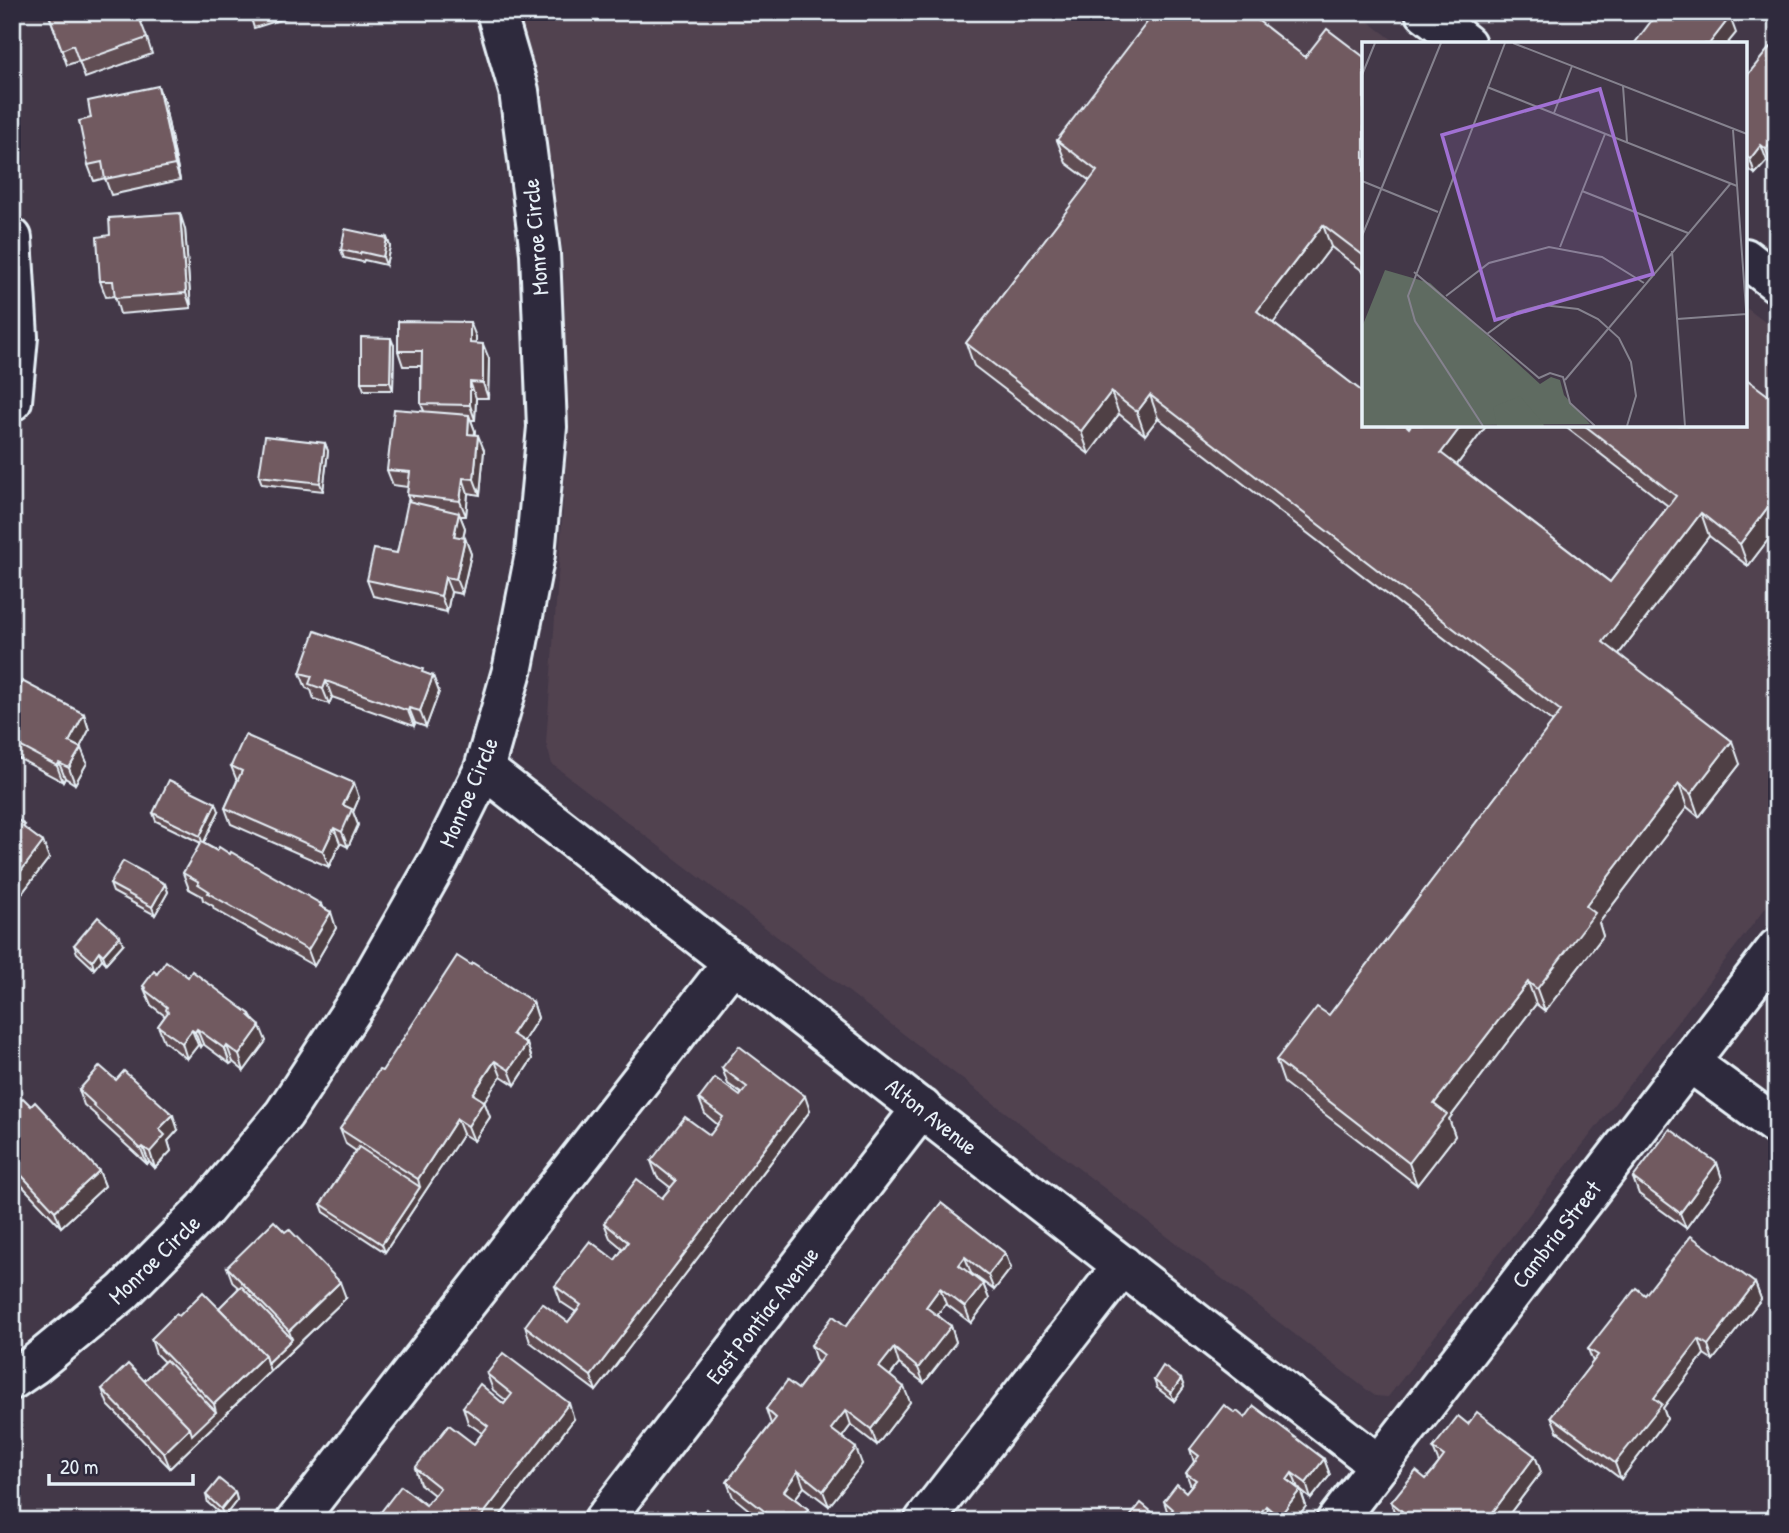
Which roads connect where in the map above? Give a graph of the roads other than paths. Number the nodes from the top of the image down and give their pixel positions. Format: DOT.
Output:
graph roads {
  1 [pos="496,12"];
  2 [pos="1425,12"];
  3 [pos="1463,42"];
  4 [pos="12,238"];
  5 [pos="1747,260"];
  6 [pos="1777,283"];
  7 [pos="12,401"];
  8 [pos="484,768"];
  9 [pos="1777,948"];
  10 [pos="733,962"];
  11 [pos="1689,1062"];
  12 [pos="922,1108"];
  13 [pos="1777,1126"];
  14 [pos="1123,1265"];
  15 [pos="12,1380"];
  16 [pos="1379,1465"];
  17 [pos="296,1521"];
  18 [pos="603,1521"];
  19 [pos="924,1521"];
  20 [pos="1336,1521"];
  1 -- 8 [label="street, Monroe Circle"];
  2 -- 3 [label="street"];
  4 -- 7 [label="street"];
  5 -- 6 [label="street"];
  8 -- 10 [label="street, Alton Avenue"];
  8 -- 15 [label="street, Monroe Circle"];
  9 -- 11 [label="street, Cambria Street"];
  10 -- 12 [label="street, Alton Avenue"];
  10 -- 17 [label="street"];
  11 -- 13 [label="street"];
  11 -- 16 [label="street, Cambria Street"];
  12 -- 14 [label="street, Alton Avenue"];
  12 -- 18 [label="street, East Pontiac Avenue"];
  14 -- 16 [label="street, Alton Avenue"];
  14 -- 19 [label="street"];
  16 -- 20 [label="street, Cambria Street"];
}
